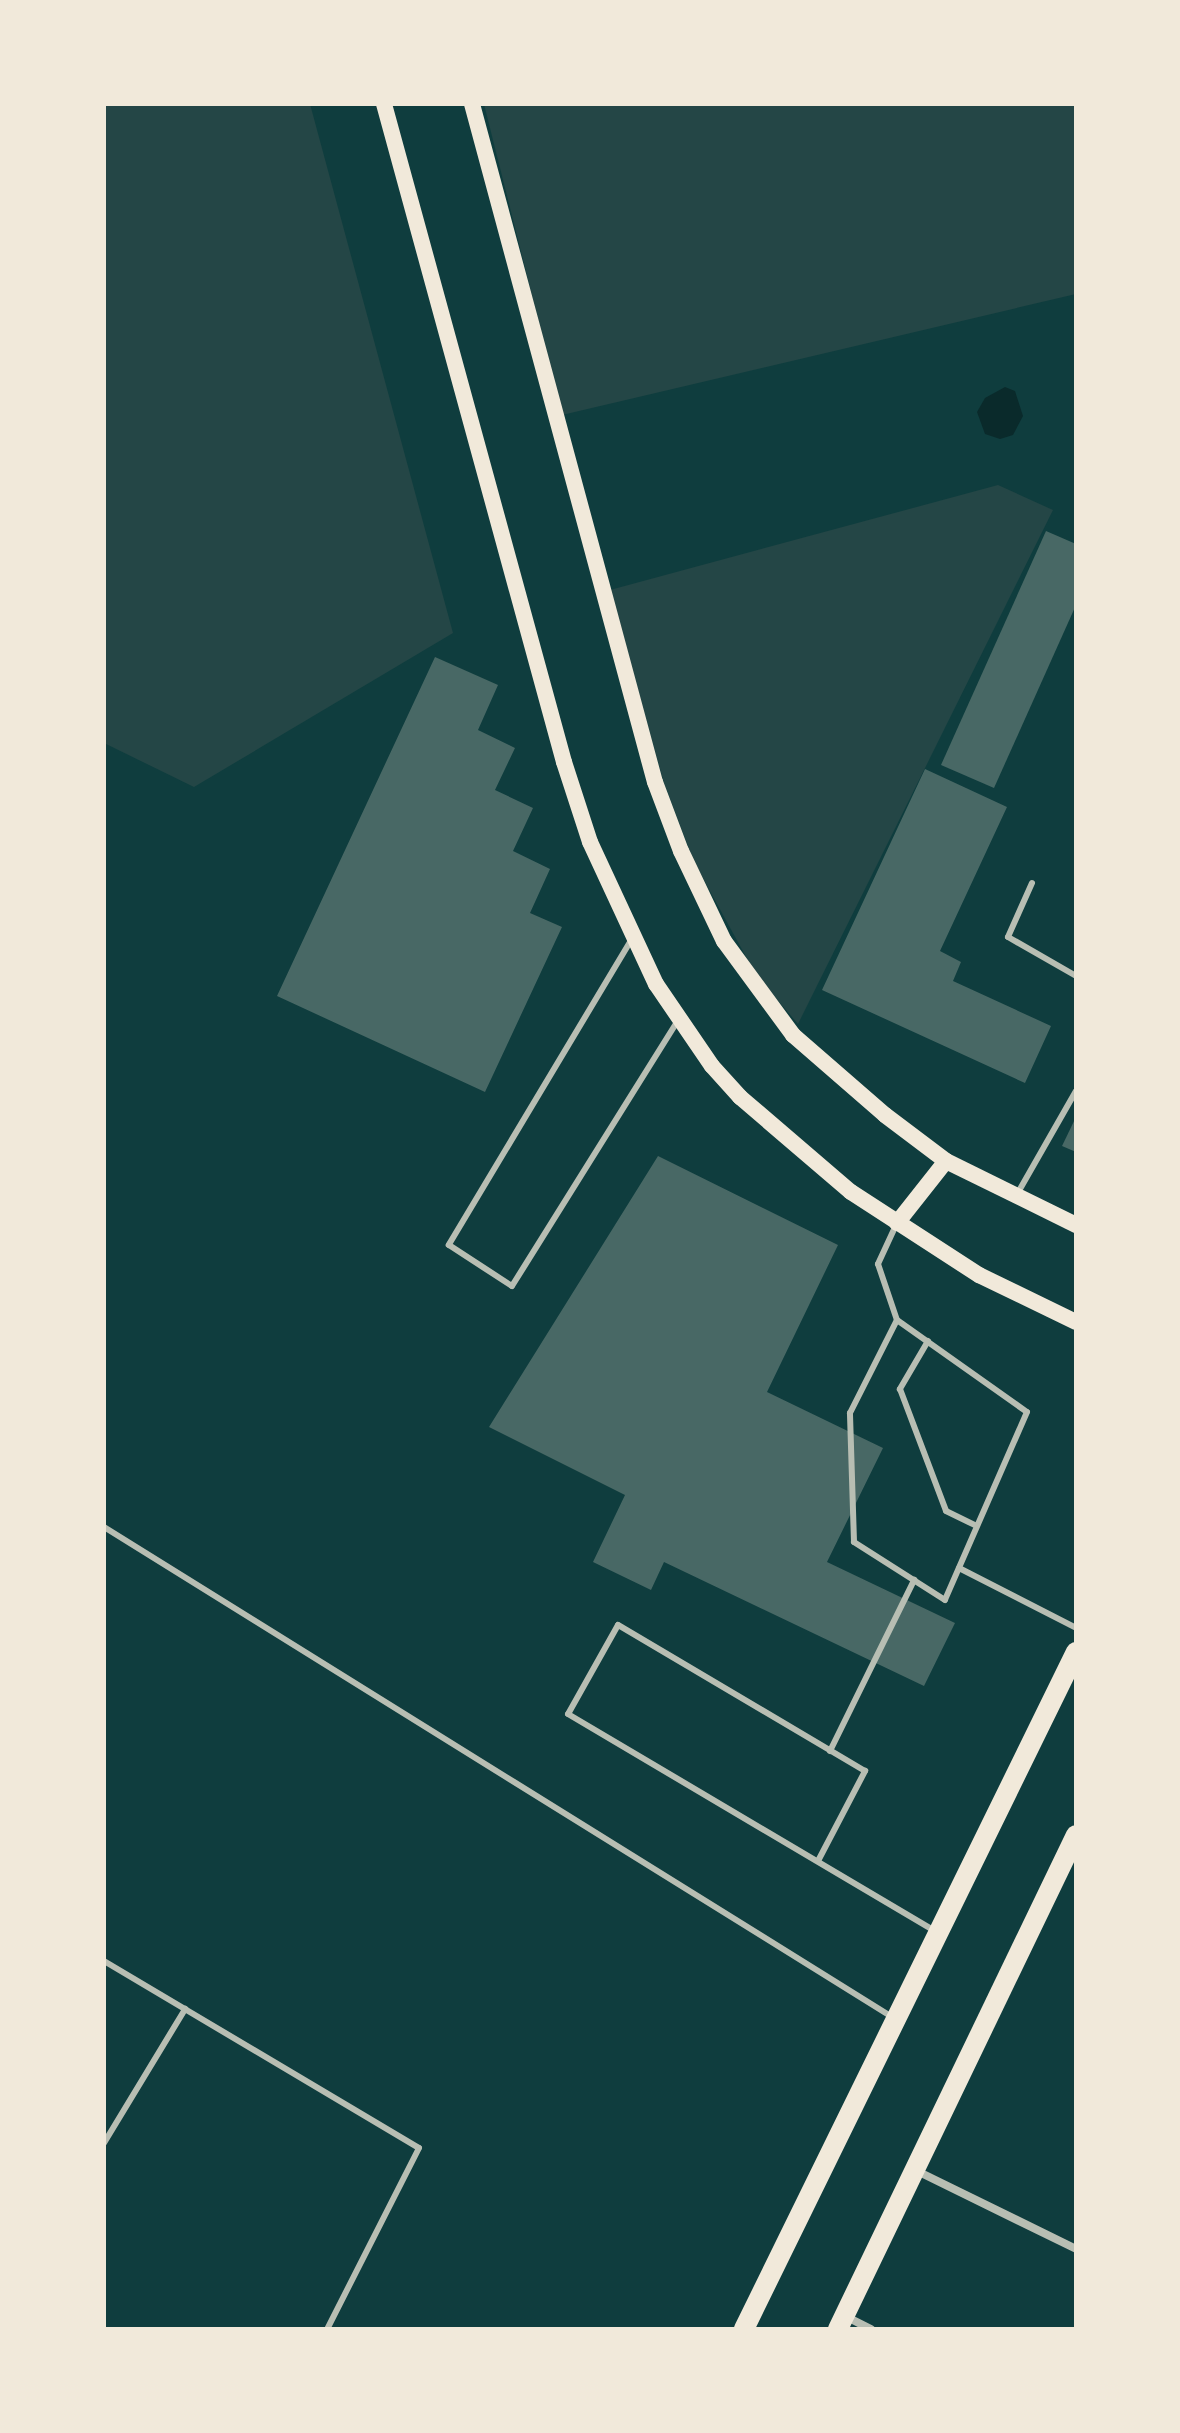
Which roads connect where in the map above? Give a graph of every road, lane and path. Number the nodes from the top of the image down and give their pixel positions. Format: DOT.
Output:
graph roads {
  1 [pos="384,104"];
  2 [pos="472,104"];
  3 [pos="1032,883"];
  4 [pos="633,937"];
  5 [pos="1076,976"];
  6 [pos="680,1019"];
  7 [pos="1076,1091"];
  8 [pos="946,1161"];
  9 [pos="1015,1197"];
  10 [pos="897,1223"];
  11 [pos="1076,1225"];
  12 [pos="897,1320"];
  13 [pos="1076,1322"];
  14 [pos="928,1341"];
  15 [pos="977,1526"];
  16 [pos="104,1527"];
  17 [pos="959,1568"];
  18 [pos="914,1580"];
  19 [pos="1076,1628"];
  20 [pos="1076,1652"];
  21 [pos="830,1751"];
  22 [pos="1076,1835"];
  23 [pos="818,1861"];
  24 [pos="938,1932"];
  25 [pos="104,1961"];
  26 [pos="185,2009"];
  27 [pos="895,2018"];
  28 [pos="104,2143"];
  29 [pos="913,2169"];
  30 [pos="1076,2249"];
  31 [pos="841,2322"];
  32 [pos="327,2329"];
  33 [pos="744,2329"];
  34 [pos="871,2329"];
  1 -- 4 [label="main road"];
  2 -- 8 [label="main road"];
  3 -- 5 [label="lane"];
  4 -- 6 [label="main road"];
  4 -- 6 [label="lane"];
  6 -- 10 [label="main road"];
  7 -- 9 [label="lane"];
  8 -- 9 [label="main road"];
  8 -- 10 [label="main road"];
  9 -- 11 [label="main road"];
  10 -- 12 [label="lane"];
  10 -- 13 [label="main road"];
  12 -- 14 [label="lane"];
  12 -- 18 [label="lane"];
  14 -- 15 [label="lane"];
  14 -- 15 [label="lane"];
  15 -- 17 [label="lane"];
  16 -- 27 [label="lane"];
  17 -- 18 [label="lane"];
  17 -- 19 [label="lane"];
  18 -- 21 [label="lane"];
  20 -- 24 [label="main road"];
  21 -- 23 [label="lane"];
  21 -- 23 [label="lane"];
  22 -- 29 [label="main road"];
  23 -- 24 [label="lane"];
  24 -- 27 [label="main road"];
  25 -- 26 [label="lane"];
  26 -- 28 [label="lane"];
  26 -- 32 [label="lane"];
  27 -- 33 [label="main road"];
  29 -- 30 [label="street"];
  29 -- 31 [label="main road"];
  31 -- 34 [label="street"];
}
